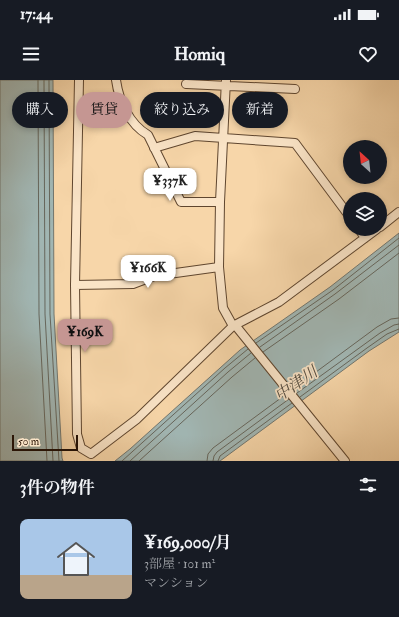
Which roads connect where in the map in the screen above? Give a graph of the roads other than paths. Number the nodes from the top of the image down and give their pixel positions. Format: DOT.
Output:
graph roads {
  1 [pos="79,80"];
  2 [pos="116,80"];
  3 [pos="225,83"];
  4 [pos="186,84"];
  5 [pos="295,89"];
  6 [pos="223,137"];
  7 [pos="154,148"];
  8 [pos="220,202"];
  9 [pos="343,208"];
  10 [pos="399,212"];
  11 [pos="387,221"];
  12 [pos="368,236"];
  13 [pos="365,238"];
  14 [pos="219,268"];
  15 [pos="75,285"];
  16 [pos="234,326"];
  17 [pos="345,461"];
  1 -- 15 [label="street"];
  2 -- 7 [label="street"];
  3 -- 4 [label="street"];
  3 -- 5 [label="street"];
  3 -- 6 [label="street"];
  6 -- 7 [label="street"];
  6 -- 8 [label="street"];
  6 -- 9 [label="street"];
  7 -- 8 [label="street"];
  8 -- 14 [label="street"];
  10 -- 11 [label="street"];
  12 -- 13 [label="street"];
  13 -- 16 [label="street"];
  14 -- 15 [label="street"];
  14 -- 16 [label="street"];
  15 -- 16 [label="street"];
  16 -- 17 [label="street"];
}
